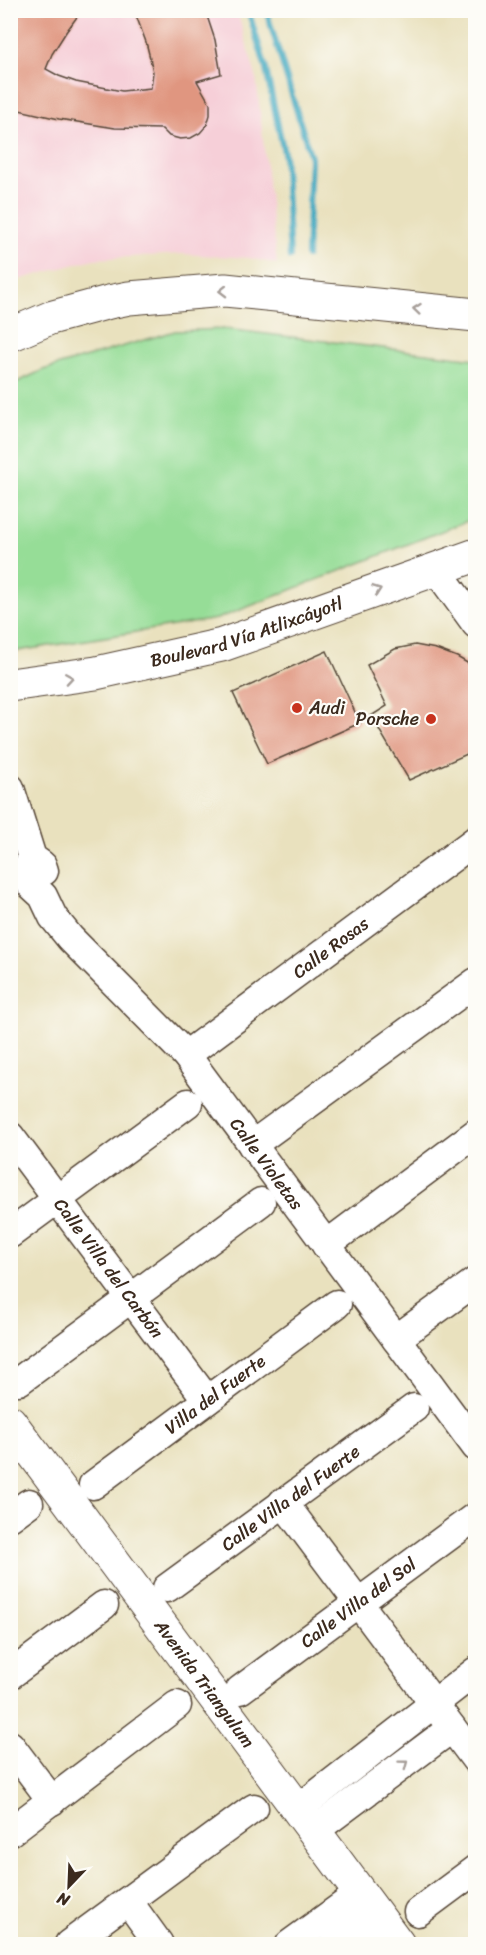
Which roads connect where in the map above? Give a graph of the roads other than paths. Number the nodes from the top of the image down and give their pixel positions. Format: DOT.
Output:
graph roads {
  1 [pos="476,315"];
  2 [pos="10,335"];
  3 [pos="476,555"];
  4 [pos="436,569"];
  5 [pos="476,624"];
  6 [pos="10,685"];
  7 [pos="10,788"];
  8 [pos="476,840"];
  9 [pos="476,981"];
  10 [pos="186,1055"];
  11 [pos="188,1103"];
  12 [pos="476,1133"];
  13 [pos="10,1136"];
  14 [pos="252,1145"];
  15 [pos="57,1199"];
  16 [pos="261,1202"];
  17 [pos="10,1234"];
  18 [pos="326,1245"];
  19 [pos="476,1281"];
  20 [pos="131,1298"];
  21 [pos="338,1304"];
  22 [pos="396,1339"];
  23 [pos="19,1381"];
  24 [pos="207,1400"];
  25 [pos="414,1408"];
  26 [pos="10,1422"];
  27 [pos="472,1436"];
  28 [pos="93,1485"];
  29 [pos="283,1502"];
  30 [pos="476,1516"];
  31 [pos="167,1588"];
  32 [pos="358,1603"];
  33 [pos="104,1605"];
  34 [pos="476,1671"];
  35 [pos="10,1675"];
  36 [pos="240,1690"];
  37 [pos="433,1703"];
  38 [pos="177,1705"];
  39 [pos="452,1728"];
  40 [pos="10,1745"];
  41 [pos="476,1760"];
  42 [pos="52,1801"];
  43 [pos="254,1808"];
  44 [pos="306,1820"];
  45 [pos="10,1832"];
  46 [pos="476,1869"];
  47 [pos="128,1901"];
  48 [pos="368,1903"];
  49 [pos="418,1912"];
  50 [pos="69,1944"];
  51 [pos="159,1944"];
  52 [pos="290,1944"];
  53 [pos="334,1944"];
  54 [pos="398,1944"];
  1 -- 2 [label="main road, one-way"];
  3 -- 4 [label="main road, Boulevard Vía Atlixcáyotl"];
  4 -- 5 [label="street"];
  6 -- 4 [label="main road, Boulevard Vía Atlixcáyotl, one-way"];
  7 -- 10 [label="street, Calle Violetas"];
  8 -- 10 [label="street, Calle Rosas"];
  9 -- 14 [label="street"];
  10 -- 14 [label="street, Calle Violetas"];
  11 -- 15 [label="street"];
  12 -- 18 [label="street"];
  13 -- 15 [label="street, Calle Villa del Carbón"];
  14 -- 18 [label="street, Calle Violetas"];
  15 -- 17 [label="street"];
  15 -- 20 [label="street, Calle Villa del Carbón"];
  16 -- 20 [label="street"];
  18 -- 22 [label="street, Calle Violetas"];
  19 -- 22 [label="street"];
  20 -- 23 [label="street"];
  20 -- 24 [label="street, Calle Villa del Carbón"];
  21 -- 24 [label="street, Villa del Fuerte"];
  22 -- 27 [label="street, Calle Violetas"];
  24 -- 28 [label="street, Villa del Fuerte"];
  25 -- 29 [label="street, Calle Villa del Fuerte"];
  26 -- 44 [label="main road, Avenida Triangulum"];
  29 -- 31 [label="street, Calle Villa del Fuerte"];
  29 -- 32 [label="street"];
  30 -- 32 [label="street, Calle Villa del Sol"];
  32 -- 36 [label="street, Calle Villa del Sol"];
  32 -- 37 [label="street"];
  33 -- 35 [label="street"];
  34 -- 37 [label="street"];
  37 -- 39 [label="street"];
  37 -- 44 [label="street"];
  38 -- 42 [label="street"];
  39 -- 41 [label="street"];
  44 -- 39 [label="street, one-way"];
  40 -- 42 [label="street"];
  42 -- 45 [label="street"];
  43 -- 47 [label="street"];
  44 -- 48 [label="main road, Avenida Triangulum"];
  46 -- 49 [label="street"];
  47 -- 50 [label="street"];
  47 -- 51 [label="street"];
  48 -- 52 [label="street"];
  48 -- 53 [label="street"];
  48 -- 54 [label="main road, Avenida Triangulum"];
}
